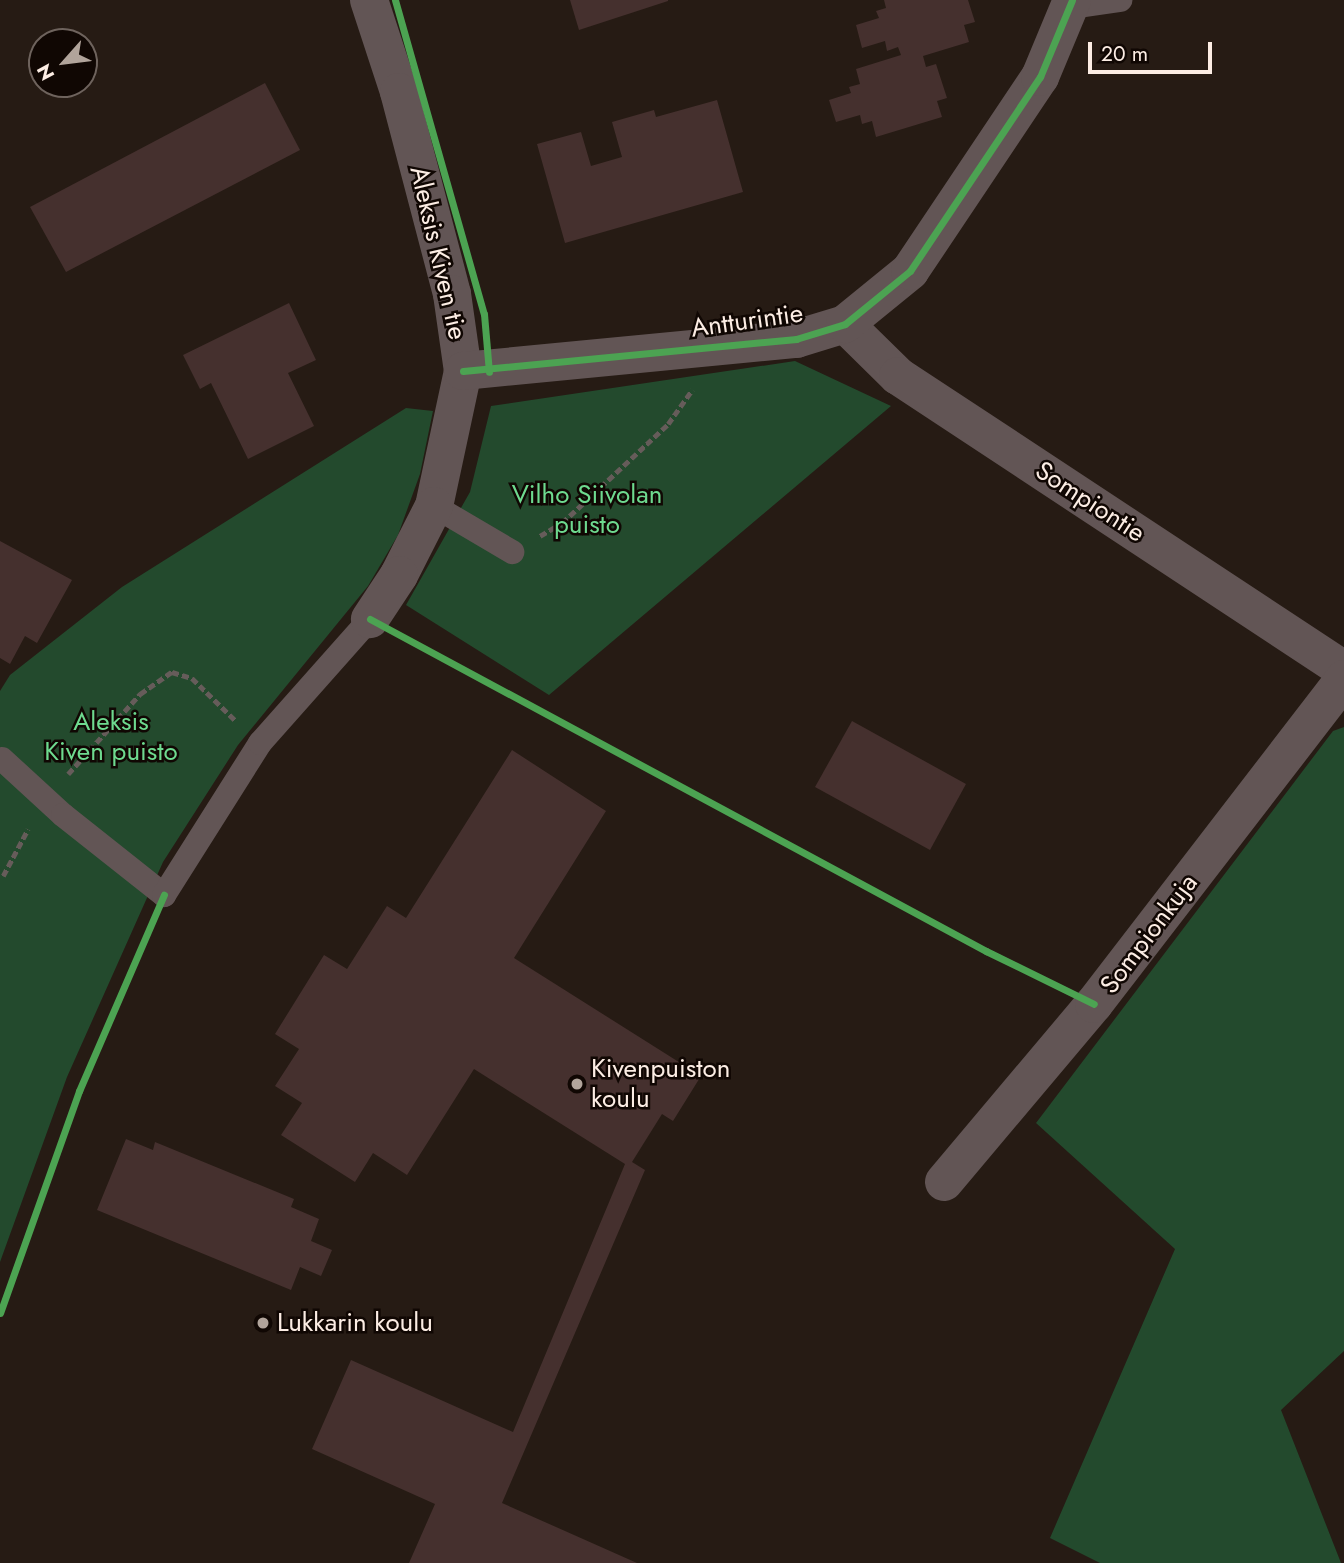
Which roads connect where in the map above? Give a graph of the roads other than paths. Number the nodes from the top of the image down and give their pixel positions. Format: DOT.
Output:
graph roads {
  1 [pos="369,0"];
  2 [pos="1120,0"];
  3 [pos="1072,4"];
  4 [pos="845,324"];
  5 [pos="463,371"];
  6 [pos="434,506"];
  7 [pos="512,552"];
  8 [pos="370,619"];
  9 [pos="1344,670"];
  10 [pos="1344,679"];
  11 [pos="2,759"];
  12 [pos="944,1182"];
  1 -- 5 [label="street, Aleksis Kiven tie"];
  2 -- 3 [label="lane"];
  3 -- 4 [label="street, Antturintie"];
  4 -- 5 [label="street, Antturintie"];
  4 -- 9 [label="street, Sompiontie"];
  5 -- 6 [label="street, Aleksis Kiven tie"];
  6 -- 7 [label="lane"];
  6 -- 8 [label="street, Aleksis Kiven tie"];
  8 -- 11 [label="lane"];
  10 -- 12 [label="street, Sompionkuja"];
}
